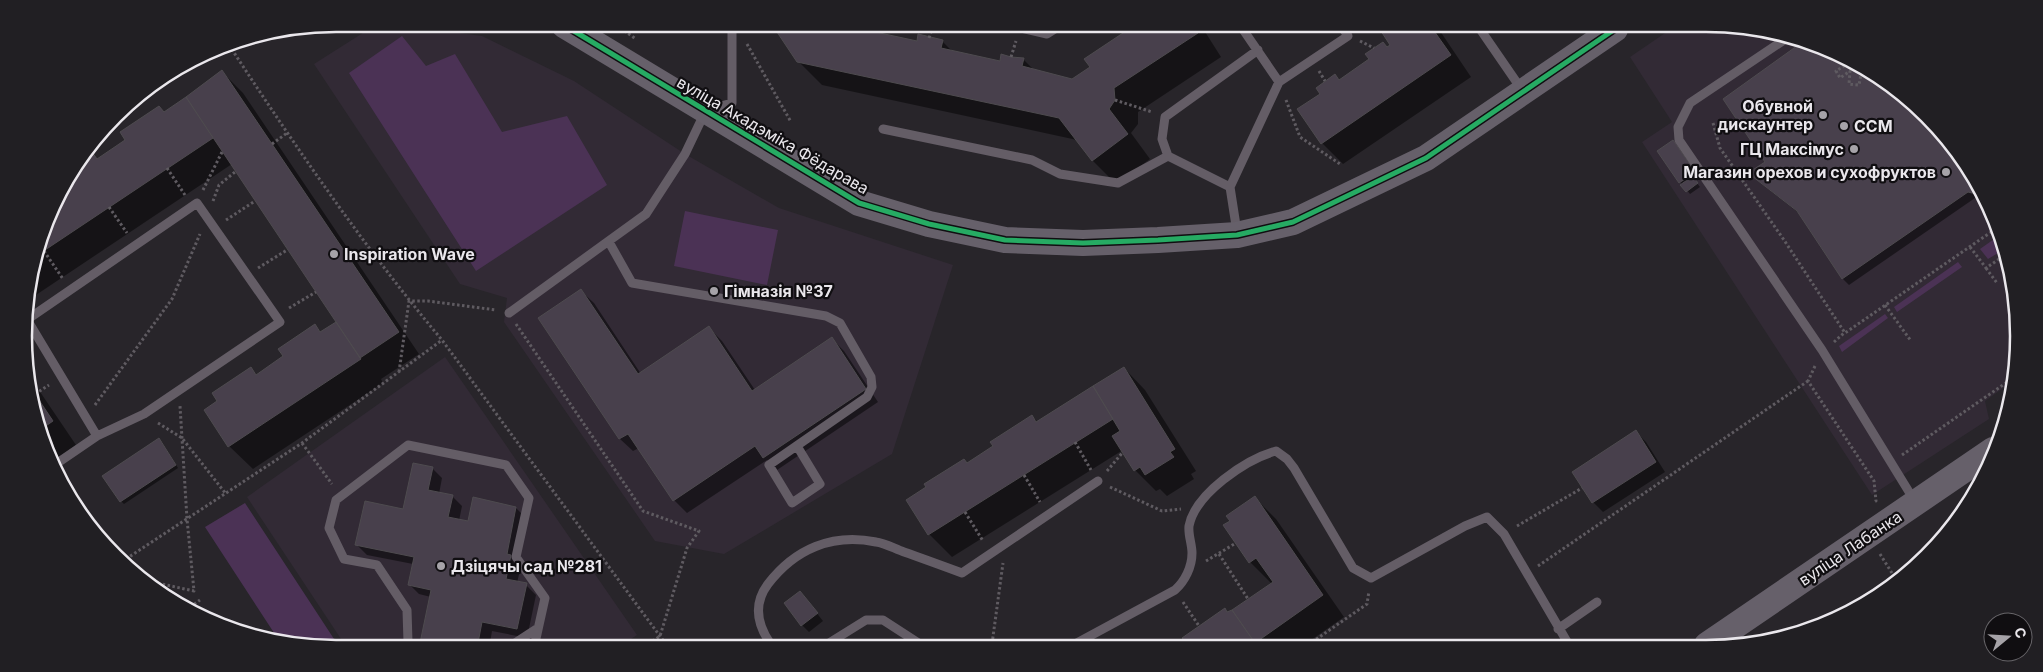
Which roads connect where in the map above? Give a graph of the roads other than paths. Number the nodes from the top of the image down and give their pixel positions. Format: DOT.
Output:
graph roads {
  1 [pos="577,33"];
  2 [pos="732,33"];
  3 [pos="1246,33"];
  4 [pos="1346,33"];
  5 [pos="1483,33"];
  6 [pos="1609,33"];
  7 [pos="1781,42"];
  8 [pos="1258,50"];
  9 [pos="1279,82"];
  10 [pos="1523,91"];
  11 [pos="706,110"];
  12 [pos="883,129"];
  13 [pos="1168,156"];
  14 [pos="1230,187"];
  15 [pos="1237,235"];
  16 [pos="608,242"];
  17 [pos="509,313"];
  18 [pos="33,316"];
  19 [pos="32,327"];
  20 [pos="97,436"];
  21 [pos="796,446"];
  22 [pos="1986,455"];
  23 [pos="60,461"];
  24 [pos="1098,481"];
  25 [pos="1916,503"];
  26 [pos="1597,602"];
  27 [pos="538,628"];
  28 [pos="1558,629"];
  29 [pos="408,640"];
  30 [pos="520,640"];
  31 [pos="536,640"];
  32 [pos="768,640"];
  33 [pos="835,640"];
  34 [pos="914,640"];
  35 [pos="1082,640"];
  36 [pos="1566,640"];
  37 [pos="1716,640"];
  1 -- 11 [label="street, вуліца Акадэміка Фёдарава"];
  2 -- 11 [label="lane"];
  3 -- 8 [label="lane"];
  4 -- 9 [label="lane"];
  5 -- 10 [label="lane"];
  6 -- 10 [label="street, вуліца Акадэміка Фёдарава"];
  7 -- 25 [label="lane"];
  8 -- 9 [label="lane"];
  8 -- 13 [label="lane"];
  9 -- 14 [label="lane"];
  10 -- 15 [label="street, вуліца Акадэміка Фёдарава"];
  11 -- 15 [label="street, вуліца Акадэміка Фёдарава"];
  11 -- 16 [label="lane"];
  12 -- 13 [label="lane"];
  13 -- 14 [label="lane"];
  14 -- 15 [label="lane"];
  16 -- 17 [label="lane"];
  16 -- 21 [label="lane"];
  18 -- 20 [label="lane"];
  19 -- 20 [label="lane"];
  20 -- 23 [label="lane"];
  21 -- 21 [label="lane"];
  22 -- 25 [label="street, вуліца Лабанка"];
  24 -- 32 [label="lane"];
  25 -- 37 [label="street, вуліца Лабанка"];
  26 -- 28 [label="lane"];
  27 -- 29 [label="lane"];
  27 -- 30 [label="lane"];
  27 -- 31 [label="lane"];
  28 -- 35 [label="lane"];
  28 -- 36 [label="lane"];
  33 -- 34 [label="lane"];
}
